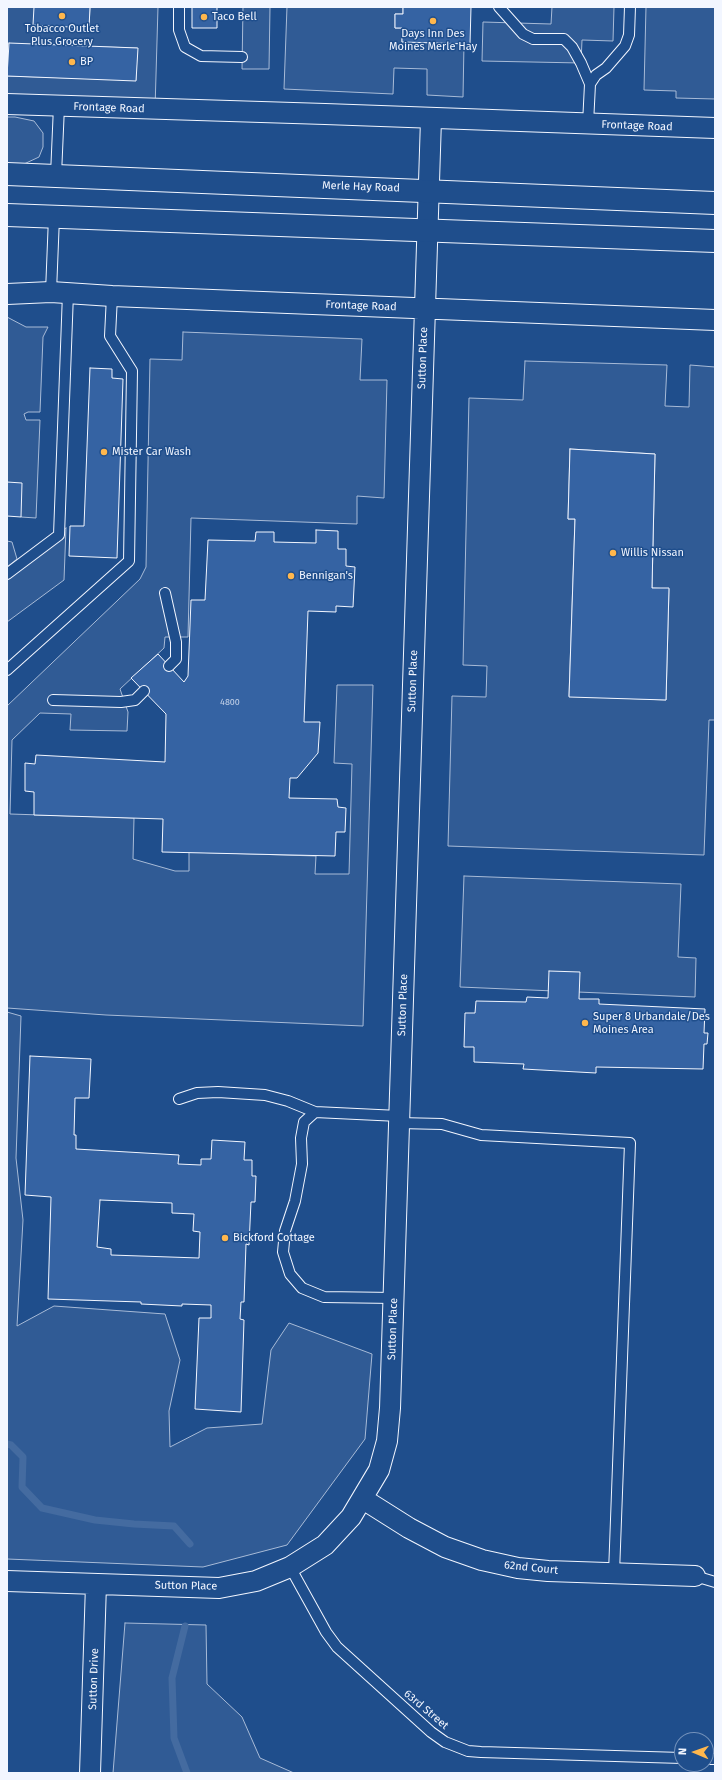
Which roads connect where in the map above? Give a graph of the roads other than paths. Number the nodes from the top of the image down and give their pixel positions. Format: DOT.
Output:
graph roads {
  1 [pos="179,7"];
  2 [pos="499,7"];
  3 [pos="630,7"];
  4 [pos="242,57"];
  5 [pos="590,84"];
  6 [pos="7,104"];
  7 [pos="59,106"];
  8 [pos="431,118"];
  9 [pos="588,124"];
  10 [pos="715,128"];
  11 [pos="7,174"];
  12 [pos="56,175"];
  13 [pos="429,190"];
  14 [pos="715,203"];
  15 [pos="7,215"];
  16 [pos="54,217"];
  17 [pos="428,230"];
  18 [pos="715,242"];
  19 [pos="60,292"];
  20 [pos="7,294"];
  21 [pos="112,296"];
  22 [pos="425,308"];
  23 [pos="715,320"];
  24 [pos="7,574"];
  25 [pos="165,593"];
  26 [pos="169,666"];
  27 [pos="7,670"];
  28 [pos="144,691"];
  29 [pos="53,700"];
  30 [pos="179,1099"];
  31 [pos="315,1112"];
  32 [pos="399,1119"];
  33 [pos="394,1298"];
  34 [pos="363,1499"];
  35 [pos="290,1567"];
  36 [pos="614,1573"];
  37 [pos="695,1576"];
  38 [pos="7,1581"];
  39 [pos="715,1582"];
  40 [pos="96,1584"];
  41 [pos="674,1758"];
  42 [pos="90,1773"];
  1 -- 4 [label="lane"];
  2 -- 5 [label="lane"];
  3 -- 5 [label="lane"];
  5 -- 9 [label="lane"];
  6 -- 7 [label="street, Frontage Road"];
  7 -- 8 [label="street, Frontage Road"];
  7 -- 12 [label="lane"];
  8 -- 9 [label="street, Frontage Road"];
  8 -- 13 [label="street, Sutton Place"];
  9 -- 10 [label="street, Frontage Road"];
  11 -- 12 [label="main road, Merle Hay Road"];
  12 -- 13 [label="main road, Merle Hay Road"];
  13 -- 14 [label="main road, Merle Hay Road"];
  13 -- 17 [label="street, Sutton Place"];
  15 -- 16 [label="main road"];
  16 -- 17 [label="main road"];
  16 -- 19 [label="lane"];
  17 -- 18 [label="main road"];
  17 -- 22 [label="street, Sutton Place"];
  19 -- 20 [label="street, Frontage Road"];
  19 -- 21 [label="street, Frontage Road"];
  19 -- 24 [label="lane"];
  21 -- 22 [label="street, Frontage Road"];
  21 -- 27 [label="lane"];
  22 -- 23 [label="street, Frontage Road"];
  22 -- 32 [label="street, Sutton Place"];
  25 -- 26 [label="lane"];
  28 -- 29 [label="lane"];
  30 -- 31 [label="lane"];
  31 -- 32 [label="lane"];
  31 -- 33 [label="lane"];
  32 -- 33 [label="street, Sutton Place"];
  32 -- 36 [label="lane"];
  33 -- 34 [label="street, Sutton Place"];
  34 -- 35 [label="street, Sutton Place"];
  34 -- 36 [label="street, 62nd Court"];
  35 -- 40 [label="street, Sutton Place"];
  35 -- 41 [label="lane, 63rd Street"];
  36 -- 37 [label="street, 62nd Court"];
  37 -- 39 [label="lane, 62nd Court"];
  38 -- 40 [label="street, Sutton Place"];
  40 -- 42 [label="street, Sutton Drive"];
}
